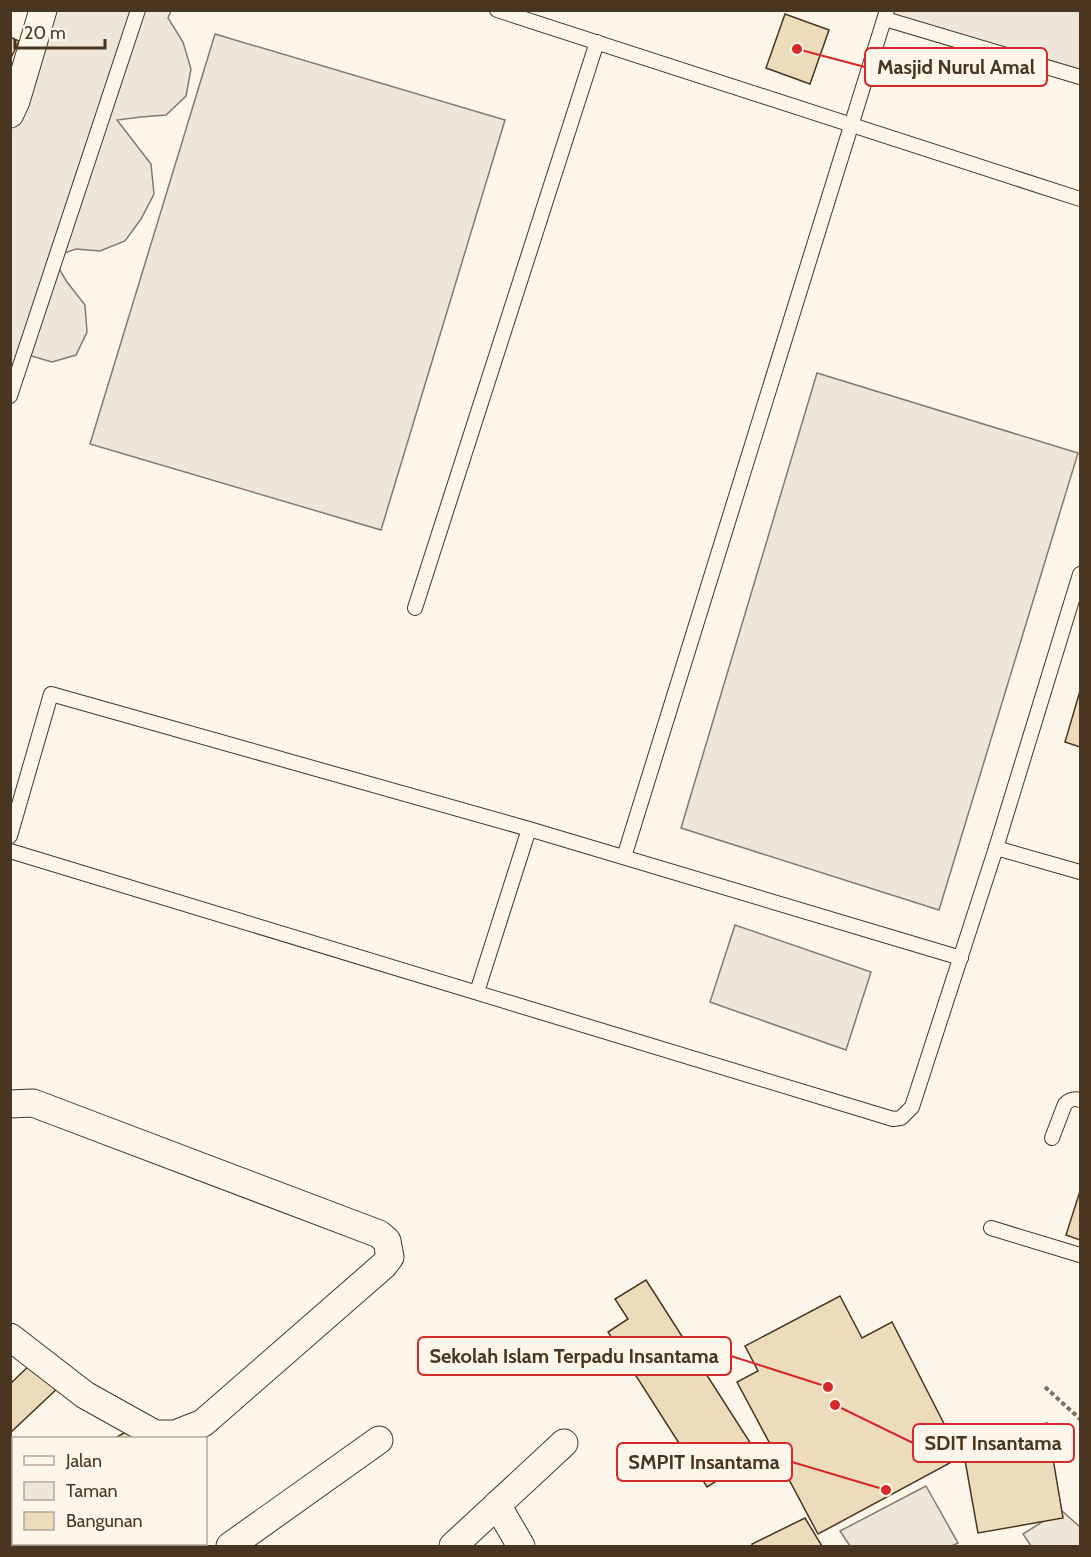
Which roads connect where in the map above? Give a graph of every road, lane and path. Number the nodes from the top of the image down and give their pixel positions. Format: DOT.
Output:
graph roads {
  1 [pos="43,10"];
  2 [pos="138,10"];
  3 [pos="497,10"];
  4 [pos="886,15"];
  5 [pos="597,42"];
  6 [pos="1080,77"];
  7 [pos="12,104"];
  8 [pos="851,126"];
  9 [pos="1080,199"];
  10 [pos="10,396"];
  11 [pos="1080,574"];
  12 [pos="415,608"];
  13 [pos="530,829"];
  14 [pos="10,836"];
  15 [pos="996,848"];
  16 [pos="10,851"];
  17 [pos="624,856"];
  18 [pos="1080,872"];
  19 [pos="961,958"];
  20 [pos="477,992"];
  21 [pos="1080,1101"];
  22 [pos="10,1104"];
  23 [pos="1052,1138"];
  24 [pos="990,1228"];
  25 [pos="1080,1255"];
  26 [pos="10,1337"];
  27 [pos="1046,1388"];
  28 [pos="1080,1419"];
  29 [pos="379,1440"];
  30 [pos="564,1443"];
  31 [pos="497,1505"];
  32 [pos="230,1546"];
  33 [pos="453,1546"];
  34 [pos="521,1546"];
  1 -- 7 [label="street"];
  2 -- 10 [label="lane"];
  3 -- 5 [label="lane"];
  4 -- 6 [label="lane"];
  4 -- 8 [label="lane"];
  5 -- 8 [label="lane"];
  5 -- 12 [label="lane"];
  8 -- 9 [label="lane"];
  8 -- 17 [label="lane"];
  11 -- 15 [label="lane"];
  13 -- 14 [label="lane"];
  13 -- 17 [label="lane"];
  13 -- 20 [label="lane"];
  15 -- 18 [label="lane"];
  15 -- 19 [label="lane"];
  16 -- 20 [label="lane"];
  17 -- 19 [label="lane"];
  19 -- 20 [label="lane"];
  21 -- 23 [label="lane"];
  22 -- 26 [label="street"];
  24 -- 25 [label="lane"];
  27 -- 28 [label="path"];
  29 -- 32 [label="street"];
  30 -- 31 [label="street"];
  31 -- 33 [label="street"];
  31 -- 34 [label="street"];
}
